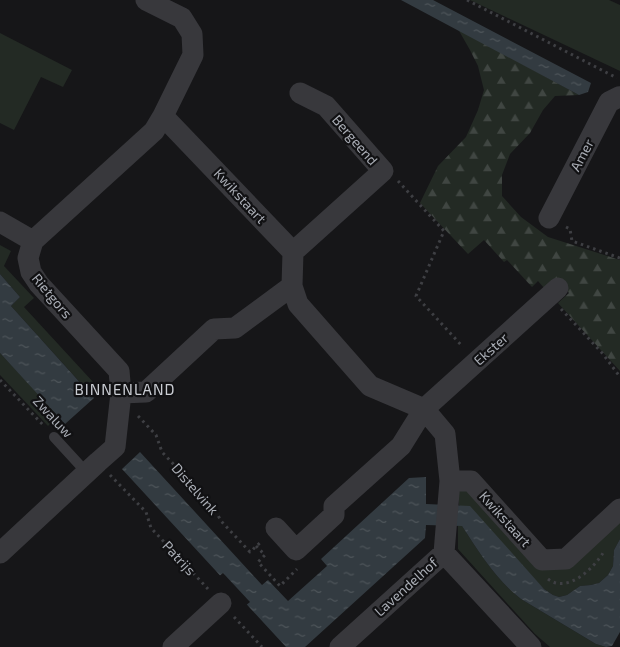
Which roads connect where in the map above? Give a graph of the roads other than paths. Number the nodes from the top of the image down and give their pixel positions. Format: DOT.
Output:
graph roads {
  1 [pos="146,0"];
  2 [pos="300,93"];
  3 [pos="620,98"];
  4 [pos="163,116"];
  5 [pos="549,218"];
  6 [pos="0,222"];
  7 [pos="33,241"];
  8 [pos="293,252"];
  9 [pos="292,286"];
  10 [pos="553,292"];
  11 [pos="121,395"];
  12 [pos="424,409"];
  13 [pos="54,437"];
  14 [pos="92,467"];
  15 [pos="449,491"];
  16 [pos="620,509"];
  17 [pos="276,528"];
  18 [pos="444,553"];
  19 [pos="0,554"];
  20 [pos="221,603"];
  21 [pos="174,647"];
  22 [pos="340,647"];
  23 [pos="531,647"];
  1 -- 4 [label="street"];
  2 -- 8 [label="street, Bergeend"];
  3 -- 5 [label="street, Amer"];
  4 -- 7 [label="street"];
  4 -- 8 [label="street, Kwikstaart"];
  6 -- 7 [label="street"];
  7 -- 11 [label="street, Rietgors"];
  8 -- 9 [label="street"];
  9 -- 11 [label="street"];
  9 -- 12 [label="street"];
  10 -- 12 [label="street, Ekster"];
  11 -- 14 [label="street, Rietgors"];
  12 -- 15 [label="street"];
  12 -- 17 [label="street"];
  13 -- 14 [label="lane, Zwaluw"];
  14 -- 19 [label="street, Rietgors"];
  15 -- 16 [label="street, Kwikstaart"];
  15 -- 18 [label="street"];
  18 -- 22 [label="street, Lavendelhof"];
  18 -- 23 [label="street, Lavendelhof"];
  20 -- 21 [label="street"];
}
